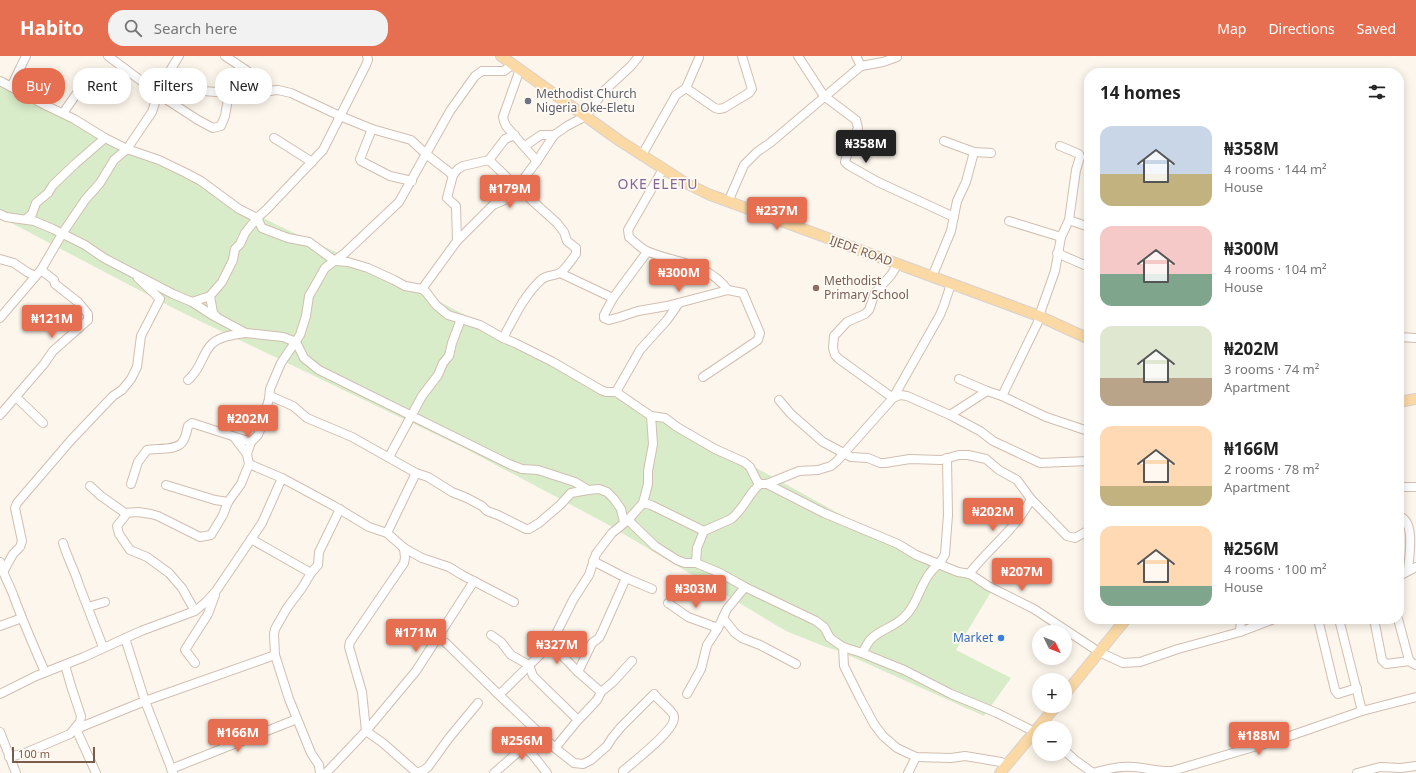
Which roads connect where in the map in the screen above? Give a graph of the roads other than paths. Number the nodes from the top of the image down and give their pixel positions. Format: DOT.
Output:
graph roads {
  1 [pos="26,56"];
  2 [pos="108,56"];
  3 [pos="179,56"];
  4 [pos="225,56"];
  5 [pos="367,56"];
  6 [pos="501,56"];
  7 [pos="639,56"];
  8 [pos="742,56"];
  9 [pos="798,56"];
  10 [pos="856,56"];
  11 [pos="897,57"];
  12 [pos="698,58"];
  13 [pos="861,66"];
  14 [pos="516,67"];
  15 [pos="172,68"];
  16 [pos="242,68"];
  17 [pos="139,79"];
  18 [pos="0,81"];
  19 [pos="11,87"];
  20 [pos="686,88"];
  21 [pos="272,91"];
  22 [pos="824,96"];
  23 [pos="73,99"];
  24 [pos="155,104"];
  25 [pos="177,104"];
  26 [pos="227,104"];
  27 [pos="63,113"];
  28 [pos="340,116"];
  29 [pos="586,116"];
  30 [pos="372,129"];
  31 [pos="515,135"];
  32 [pos="554,135"];
  33 [pos="105,138"];
  34 [pos="274,138"];
  35 [pos="944,141"];
  36 [pos="525,146"];
  37 [pos="1060,146"];
  38 [pos="127,149"];
  39 [pos="974,152"];
  40 [pos="991,153"];
  41 [pos="426,154"];
  42 [pos="642,155"];
  43 [pos="489,160"];
  44 [pos="537,161"];
  45 [pos="312,162"];
  46 [pos="663,169"];
  47 [pos="453,175"];
  48 [pos="412,180"];
  49 [pos="517,188"];
  50 [pos="728,202"];
  51 [pos="0,214"];
  52 [pos="954,217"];
  53 [pos="30,218"];
  54 [pos="257,218"];
  55 [pos="1069,220"];
  56 [pos="1008,221"];
  57 [pos="1084,225"];
  58 [pos="62,234"];
  59 [pos="1061,237"];
  60 [pos="457,241"];
  61 [pos="647,252"];
  62 [pos="345,253"];
  63 [pos="1057,253"];
  64 [pos="0,259"];
  65 [pos="335,261"];
  66 [pos="348,262"];
  67 [pos="898,264"];
  68 [pos="1084,265"];
  69 [pos="41,270"];
  70 [pos="133,273"];
  71 [pos="560,273"];
  72 [pos="35,276"];
  73 [pos="932,277"];
  74 [pos="951,284"];
  75 [pos="422,289"];
  76 [pos="728,290"];
  77 [pos="174,294"];
  78 [pos="210,296"];
  79 [pos="613,298"];
  80 [pos="160,299"];
  81 [pos="192,302"];
  82 [pos="679,303"];
  83 [pos="1039,316"];
  84 [pos="0,318"];
  85 [pos="218,318"];
  86 [pos="461,319"];
  87 [pos="246,332"];
  88 [pos="1084,337"];
  89 [pos="1404,337"];
  90 [pos="503,338"];
  91 [pos="1416,338"];
  92 [pos="296,342"];
  93 [pos="704,378"];
  94 [pos="960,379"];
  95 [pos="188,380"];
  96 [pos="987,391"];
  97 [pos="616,392"];
  98 [pos="270,396"];
  99 [pos="1002,396"];
  100 [pos="16,397"];
  101 [pos="893,398"];
  102 [pos="778,400"];
  103 [pos="1416,400"];
  104 [pos="1404,401"];
  105 [pos="1416,405"];
  106 [pos="1404,407"];
  107 [pos="0,414"];
  108 [pos="410,415"];
  109 [pos="950,415"];
  110 [pos="651,416"];
  111 [pos="42,423"];
  112 [pos="1084,430"];
  113 [pos="234,437"];
  114 [pos="251,442"];
  115 [pos="843,453"];
  116 [pos="247,454"];
  117 [pos="389,457"];
  118 [pos="947,458"];
  119 [pos="1084,461"];
  120 [pos="249,464"];
  121 [pos="416,473"];
  122 [pos="282,478"];
  123 [pos="131,484"];
  124 [pos="760,484"];
  125 [pos="166,485"];
  126 [pos="90,486"];
  127 [pos="1404,487"];
  128 [pos="1416,487"];
  129 [pos="588,490"];
  130 [pos="1031,499"];
  131 [pos="228,502"];
  132 [pos="643,503"];
  133 [pos="340,509"];
  134 [pos="125,513"];
  135 [pos="1404,519"];
  136 [pos="626,521"];
  137 [pos="704,531"];
  138 [pos="387,533"];
  139 [pos="1084,534"];
  140 [pos="251,539"];
  141 [pos="63,543"];
  142 [pos="404,548"];
  143 [pos="13,554"];
  144 [pos="0,561"];
  145 [pos="594,561"];
  146 [pos="696,563"];
  147 [pos="938,564"];
  148 [pos="1416,567"];
  149 [pos="1408,570"];
  150 [pos="3,572"];
  151 [pos="311,572"];
  152 [pos="1404,573"];
  153 [pos="969,574"];
  154 [pos="626,578"];
  155 [pos="474,581"];
  156 [pos="745,587"];
  157 [pos="652,590"];
  158 [pos="216,591"];
  159 [pos="106,602"];
  160 [pos="514,602"];
  161 [pos="668,604"];
  162 [pos="88,607"];
  163 [pos="196,610"];
  164 [pos="22,618"];
  165 [pos="723,618"];
  166 [pos="1114,624"];
  167 [pos="1121,624"];
  168 [pos="1241,624"];
  169 [pos="1261,624"];
  170 [pos="1319,624"];
  171 [pos="1340,624"];
  172 [pos="1375,624"];
  173 [pos="1400,624"];
  174 [pos="0,626"];
  175 [pos="718,628"];
  176 [pos="1240,632"];
  177 [pos="491,635"];
  178 [pos="125,638"];
  179 [pos="446,643"];
  180 [pos="551,644"];
  181 [pos="103,647"];
  182 [pos="842,648"];
  183 [pos="1096,650"];
  184 [pos="862,653"];
  185 [pos="275,655"];
  186 [pos="632,661"];
  187 [pos="195,663"];
  188 [pos="1413,663"];
  189 [pos="796,664"];
  190 [pos="65,665"];
  191 [pos="529,665"];
  192 [pos="45,672"];
  193 [pos="578,672"];
  194 [pos="1072,676"];
  195 [pos="1072,684"];
  196 [pos="1357,688"];
  197 [pos="496,692"];
  198 [pos="601,692"];
  199 [pos="0,694"];
  200 [pos="687,694"];
  201 [pos="1416,697"];
  202 [pos="145,701"];
  203 [pos="478,703"];
  204 [pos="1362,711"];
  205 [pos="1050,713"];
  206 [pos="297,719"];
  207 [pos="578,720"];
  208 [pos="1043,721"];
  209 [pos="76,729"];
  210 [pos="1032,730"];
  211 [pos="366,731"];
  212 [pos="0,732"];
  213 [pos="1032,734"];
  214 [pos="1032,735"];
  215 [pos="555,748"];
  216 [pos="5,755"];
  217 [pos="916,757"];
  218 [pos="1072,758"];
  219 [pos="1001,762"];
  220 [pos="1416,766"];
  221 [pos="172,771"];
  222 [pos="623,771"];
  223 [pos="1164,772"];
  224 [pos="16,773"];
  225 [pos="96,773"];
  226 [pos="320,773"];
  227 [pos="326,773"];
  228 [pos="417,773"];
  229 [pos="494,773"];
  230 [pos="547,773"];
  231 [pos="908,773"];
  232 [pos="993,773"];
  233 [pos="1000,773"];
  234 [pos="1357,773"];
  1 -- 19 [label="street"];
  2 -- 17 [label="street"];
  3 -- 15 [label="street"];
  4 -- 16 [label="street"];
  5 -- 28 [label="street"];
  6 -- 14 [label="main road, IJEDE ROAD"];
  7 -- 29 [label="street"];
  8 -- 20 [label="street"];
  9 -- 22 [label="street"];
  10 -- 13 [label="street"];
  11 -- 13 [label="street"];
  12 -- 20 [label="street"];
  13 -- 22 [label="street"];
  14 -- 29 [label="main road, IJEDE ROAD"];
  14 -- 31 [label="street"];
  14 -- 41 [label="street"];
  18 -- 19 [label="street"];
  19 -- 27 [label="street"];
  20 -- 42 [label="street"];
  21 -- 28 [label="street"];
  22 -- 50 [label="street"];
  22 -- 52 [label="street"];
  23 -- 27 [label="street"];
  24 -- 38 [label="street"];
  25 -- 26 [label="street"];
  27 -- 33 [label="street"];
  28 -- 30 [label="street"];
  28 -- 45 [label="street"];
  29 -- 32 [label="street"];
  29 -- 42 [label="main road, IJEDE ROAD"];
  30 -- 41 [label="street"];
  30 -- 48 [label="street"];
  31 -- 36 [label="street"];
  31 -- 43 [label="street"];
  32 -- 36 [label="street"];
  32 -- 44 [label="street"];
  33 -- 38 [label="street"];
  33 -- 53 [label="street"];
  34 -- 45 [label="street"];
  35 -- 39 [label="street"];
  36 -- 44 [label="street"];
  37 -- 55 [label="street"];
  38 -- 54 [label="street"];
  38 -- 58 [label="street"];
  39 -- 40 [label="street"];
  39 -- 52 [label="street"];
  41 -- 47 [label="street"];
  41 -- 48 [label="street"];
  42 -- 46 [label="main road, IJEDE ROAD"];
  43 -- 47 [label="street"];
  43 -- 49 [label="street"];
  44 -- 49 [label="street"];
  45 -- 54 [label="street"];
  46 -- 50 [label="main road, IJEDE ROAD"];
  46 -- 61 [label="street"];
  47 -- 60 [label="street"];
  48 -- 62 [label="street"];
  49 -- 60 [label="street"];
  49 -- 71 [label="street"];
  50 -- 67 [label="main road, IJEDE ROAD"];
  51 -- 53 [label="street"];
  52 -- 73 [label="street"];
  53 -- 58 [label="street"];
  54 -- 65 [label="street"];
  54 -- 78 [label="street"];
  55 -- 57 [label="street"];
  55 -- 59 [label="street"];
  56 -- 59 [label="street"];
  58 -- 69 [label="street"];
  58 -- 70 [label="street"];
  59 -- 63 [label="street"];
  60 -- 75 [label="street"];
  61 -- 76 [label="street"];
  61 -- 79 [label="street"];
  62 -- 65 [label="street"];
  62 -- 66 [label="street"];
  63 -- 68 [label="street"];
  63 -- 83 [label="street"];
  64 -- 72 [label="street"];
  65 -- 66 [label="street"];
  65 -- 92 [label="street"];
  66 -- 75 [label="street"];
  67 -- 73 [label="main road, IJEDE ROAD"];
  67 -- 101 [label="street"];
  69 -- 72 [label="street"];
  69 -- 100 [label="street"];
  70 -- 77 [label="street"];
  70 -- 80 [label="street"];
  71 -- 79 [label="street"];
  71 -- 90 [label="street"];
  72 -- 84 [label="street"];
  73 -- 74 [label="main road, IJEDE ROAD"];
  74 -- 83 [label="main road, IJEDE ROAD"];
  74 -- 101 [label="street"];
  75 -- 86 [label="street"];
  76 -- 82 [label="street"];
  76 -- 93 [label="street"];
  77 -- 80 [label="street"];
  77 -- 81 [label="street"];
  78 -- 81 [label="street"];
  78 -- 85 [label="street"];
  79 -- 82 [label="street"];
  80 -- 143 [label="street"];
  81 -- 85 [label="street"];
  82 -- 97 [label="street"];
  83 -- 88 [label="main road, IJEDE ROAD"];
  83 -- 99 [label="street"];
  85 -- 87 [label="street"];
  86 -- 90 [label="street"];
  86 -- 108 [label="street"];
  87 -- 92 [label="street"];
  87 -- 95 [label="street"];
  89 -- 91 [label="street"];
  90 -- 97 [label="street"];
  92 -- 98 [label="street"];
  92 -- 108 [label="street"];
  94 -- 96 [label="street"];
  96 -- 99 [label="street"];
  96 -- 109 [label="street"];
  97 -- 110 [label="street"];
  98 -- 114 [label="street"];
  98 -- 117 [label="street"];
  99 -- 112 [label="street"];
  100 -- 107 [label="street"];
  100 -- 111 [label="street"];
  101 -- 109 [label="street"];
  101 -- 115 [label="street"];
  102 -- 115 [label="street"];
  103 -- 104 [label="main road"];
  105 -- 106 [label="main road"];
  108 -- 117 [label="street"];
  108 -- 129 [label="street"];
  109 -- 119 [label="street"];
  110 -- 124 [label="street"];
  110 -- 132 [label="street"];
  113 -- 114 [label="street"];
  113 -- 116 [label="street"];
  113 -- 123 [label="street"];
  114 -- 116 [label="street"];
  115 -- 118 [label="street"];
  115 -- 124 [label="street"];
  116 -- 120 [label="street"];
  117 -- 121 [label="street"];
  118 -- 130 [label="street"];
  118 -- 147 [label="street"];
  120 -- 122 [label="street"];
  120 -- 131 [label="street"];
  121 -- 129 [label="street"];
  121 -- 138 [label="street"];
  122 -- 133 [label="street"];
  122 -- 140 [label="street"];
  124 -- 137 [label="street"];
  124 -- 147 [label="street"];
  125 -- 131 [label="street"];
  126 -- 134 [label="street"];
  127 -- 128 [label="street"];
  129 -- 136 [label="street"];
  130 -- 139 [label="street"];
  130 -- 153 [label="street"];
  131 -- 134 [label="street"];
  132 -- 136 [label="street"];
  132 -- 137 [label="street"];
  133 -- 138 [label="street"];
  133 -- 151 [label="street"];
  134 -- 163 [label="street"];
  135 -- 149 [label="street"];
  136 -- 145 [label="street"];
  136 -- 146 [label="street"];
  137 -- 146 [label="street"];
  138 -- 142 [label="street"];
  140 -- 151 [label="street"];
  140 -- 158 [label="street"];
  141 -- 162 [label="street"];
  142 -- 155 [label="street"];
  142 -- 211 [label="street"];
  143 -- 144 [label="street"];
  143 -- 150 [label="street"];
  144 -- 150 [label="street"];
  145 -- 154 [label="street"];
  145 -- 180 [label="street"];
  146 -- 156 [label="street"];
  147 -- 153 [label="street"];
  147 -- 184 [label="street"];
  148 -- 149 [label="street"];
  149 -- 152 [label="street"];
  150 -- 164 [label="street"];
  151 -- 185 [label="street"];
  153 -- 183 [label="street"];
  154 -- 157 [label="street"];
  154 -- 193 [label="street"];
  155 -- 160 [label="street"];
  155 -- 211 [label="street"];
  156 -- 165 [label="street"];
  156 -- 182 [label="street"];
  158 -- 163 [label="street"];
  158 -- 187 [label="street"];
  159 -- 162 [label="street"];
  161 -- 175 [label="street"];
  162 -- 181 [label="street"];
  163 -- 178 [label="street"];
  164 -- 174 [label="street"];
  164 -- 192 [label="street"];
  165 -- 175 [label="street"];
  165 -- 189 [label="street"];
  166 -- 183 [label="main road"];
  167 -- 183 [label="main road"];
  168 -- 176 [label="street"];
  169 -- 176 [label="street"];
  170 -- 196 [label="street"];
  171 -- 196 [label="street"];
  172 -- 188 [label="street"];
  173 -- 188 [label="street"];
  175 -- 200 [label="street"];
  176 -- 183 [label="street"];
  177 -- 191 [label="street"];
  178 -- 181 [label="street"];
  178 -- 202 [label="street"];
  179 -- 197 [label="street"];
  180 -- 191 [label="street"];
  180 -- 193 [label="street"];
  181 -- 190 [label="street"];
  182 -- 184 [label="street"];
  182 -- 217 [label="street"];
  183 -- 194 [label="main road"];
  183 -- 195 [label="main road"];
  184 -- 210 [label="street"];
  185 -- 202 [label="street"];
  185 -- 206 [label="street"];
  186 -- 198 [label="street"];
  190 -- 192 [label="street"];
  190 -- 209 [label="street"];
  191 -- 197 [label="street"];
  191 -- 207 [label="street"];
  192 -- 199 [label="street"];
  193 -- 198 [label="street"];
  196 -- 204 [label="street"];
  197 -- 215 [label="street"];
  198 -- 207 [label="street"];
  201 -- 204 [label="street"];
  202 -- 209 [label="street"];
  202 -- 221 [label="street"];
  203 -- 228 [label="street"];
  204 -- 223 [label="street"];
  205 -- 208 [label="main road"];
  206 -- 221 [label="street"];
  206 -- 226 [label="street"];
  207 -- 215 [label="street"];
  209 -- 216 [label="street"];
  209 -- 225 [label="street"];
  211 -- 227 [label="street"];
  211 -- 228 [label="street"];
  212 -- 216 [label="street"];
  213 -- 219 [label="main road"];
  214 -- 233 [label="main road"];
  215 -- 222 [label="street"];
  216 -- 224 [label="street"];
  217 -- 219 [label="street"];
  217 -- 231 [label="street"];
  218 -- 223 [label="street"];
  219 -- 232 [label="main road"];
  220 -- 234 [label="street"];
  229 -- 230 [label="street"];
}
